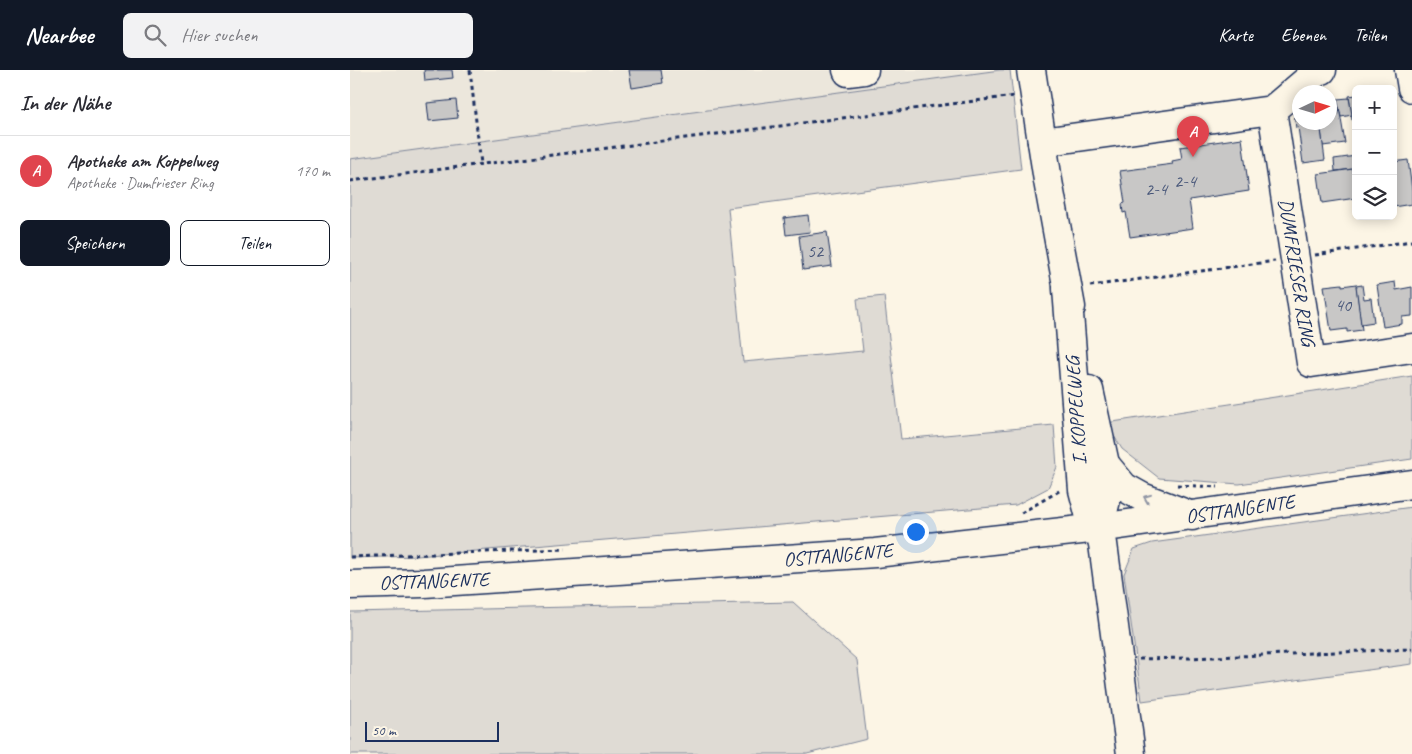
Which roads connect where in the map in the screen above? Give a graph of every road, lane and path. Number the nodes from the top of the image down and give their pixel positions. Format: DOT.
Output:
graph roads {
  1 [pos="470,70"];
  2 [pos="847,70"];
  3 [pos="864,70"];
  4 [pos="1322,70"];
  5 [pos="1409,70"];
  6 [pos="1026,82"];
  7 [pos="1412,88"];
  8 [pos="1272,110"];
  9 [pos="1042,142"];
  10 [pos="481,164"];
  11 [pos="350,181"];
  12 [pos="1412,242"];
  13 [pos="1295,258"];
  14 [pos="1067,289"];
  15 [pos="1412,348"];
  16 [pos="1105,464"];
  17 [pos="1412,484"];
  18 [pos="1060,490"];
  19 [pos="1019,514"];
  20 [pos="1192,516"];
  21 [pos="1099,528"];
  22 [pos="569,549"];
  23 [pos="350,557"];
  24 [pos="350,584"];
  25 [pos="1412,649"];
  26 [pos="1118,659"];
  27 [pos="1131,754"];
  1 -- 10 [label="path"];
  2 -- 3 [label="street"];
  4 -- 8 [label="street"];
  5 -- 7 [label="street"];
  6 -- 9 [label="street, I. KOPPELWEG"];
  6 -- 10 [label="path"];
  8 -- 9 [label="street"];
  8 -- 13 [label="street, DUMFRIESER RING"];
  9 -- 14 [label="street, I. KOPPELWEG"];
  10 -- 11 [label="path"];
  12 -- 13 [label="path"];
  13 -- 14 [label="path"];
  13 -- 15 [label="street, DUMFRIESER RING"];
  14 -- 16 [label="street, I. KOPPELWEG"];
  14 -- 21 [label="street, I. KOPPELWEG"];
  20 -- 16 [label="street, I. KOPPELWEG, one-way"];
  16 -- 21 [label="street, I. KOPPELWEG"];
  17 -- 20 [label="street, OSTTANGENTE"];
  18 -- 19 [label="path"];
  20 -- 21 [label="street, OSTTANGENTE"];
  21 -- 24 [label="street, OSTTANGENTE"];
  21 -- 26 [label="street, I. KOPPELWEG"];
  22 -- 23 [label="path"];
  25 -- 26 [label="path"];
  26 -- 27 [label="street, I. KOPPELWEG"];
}
